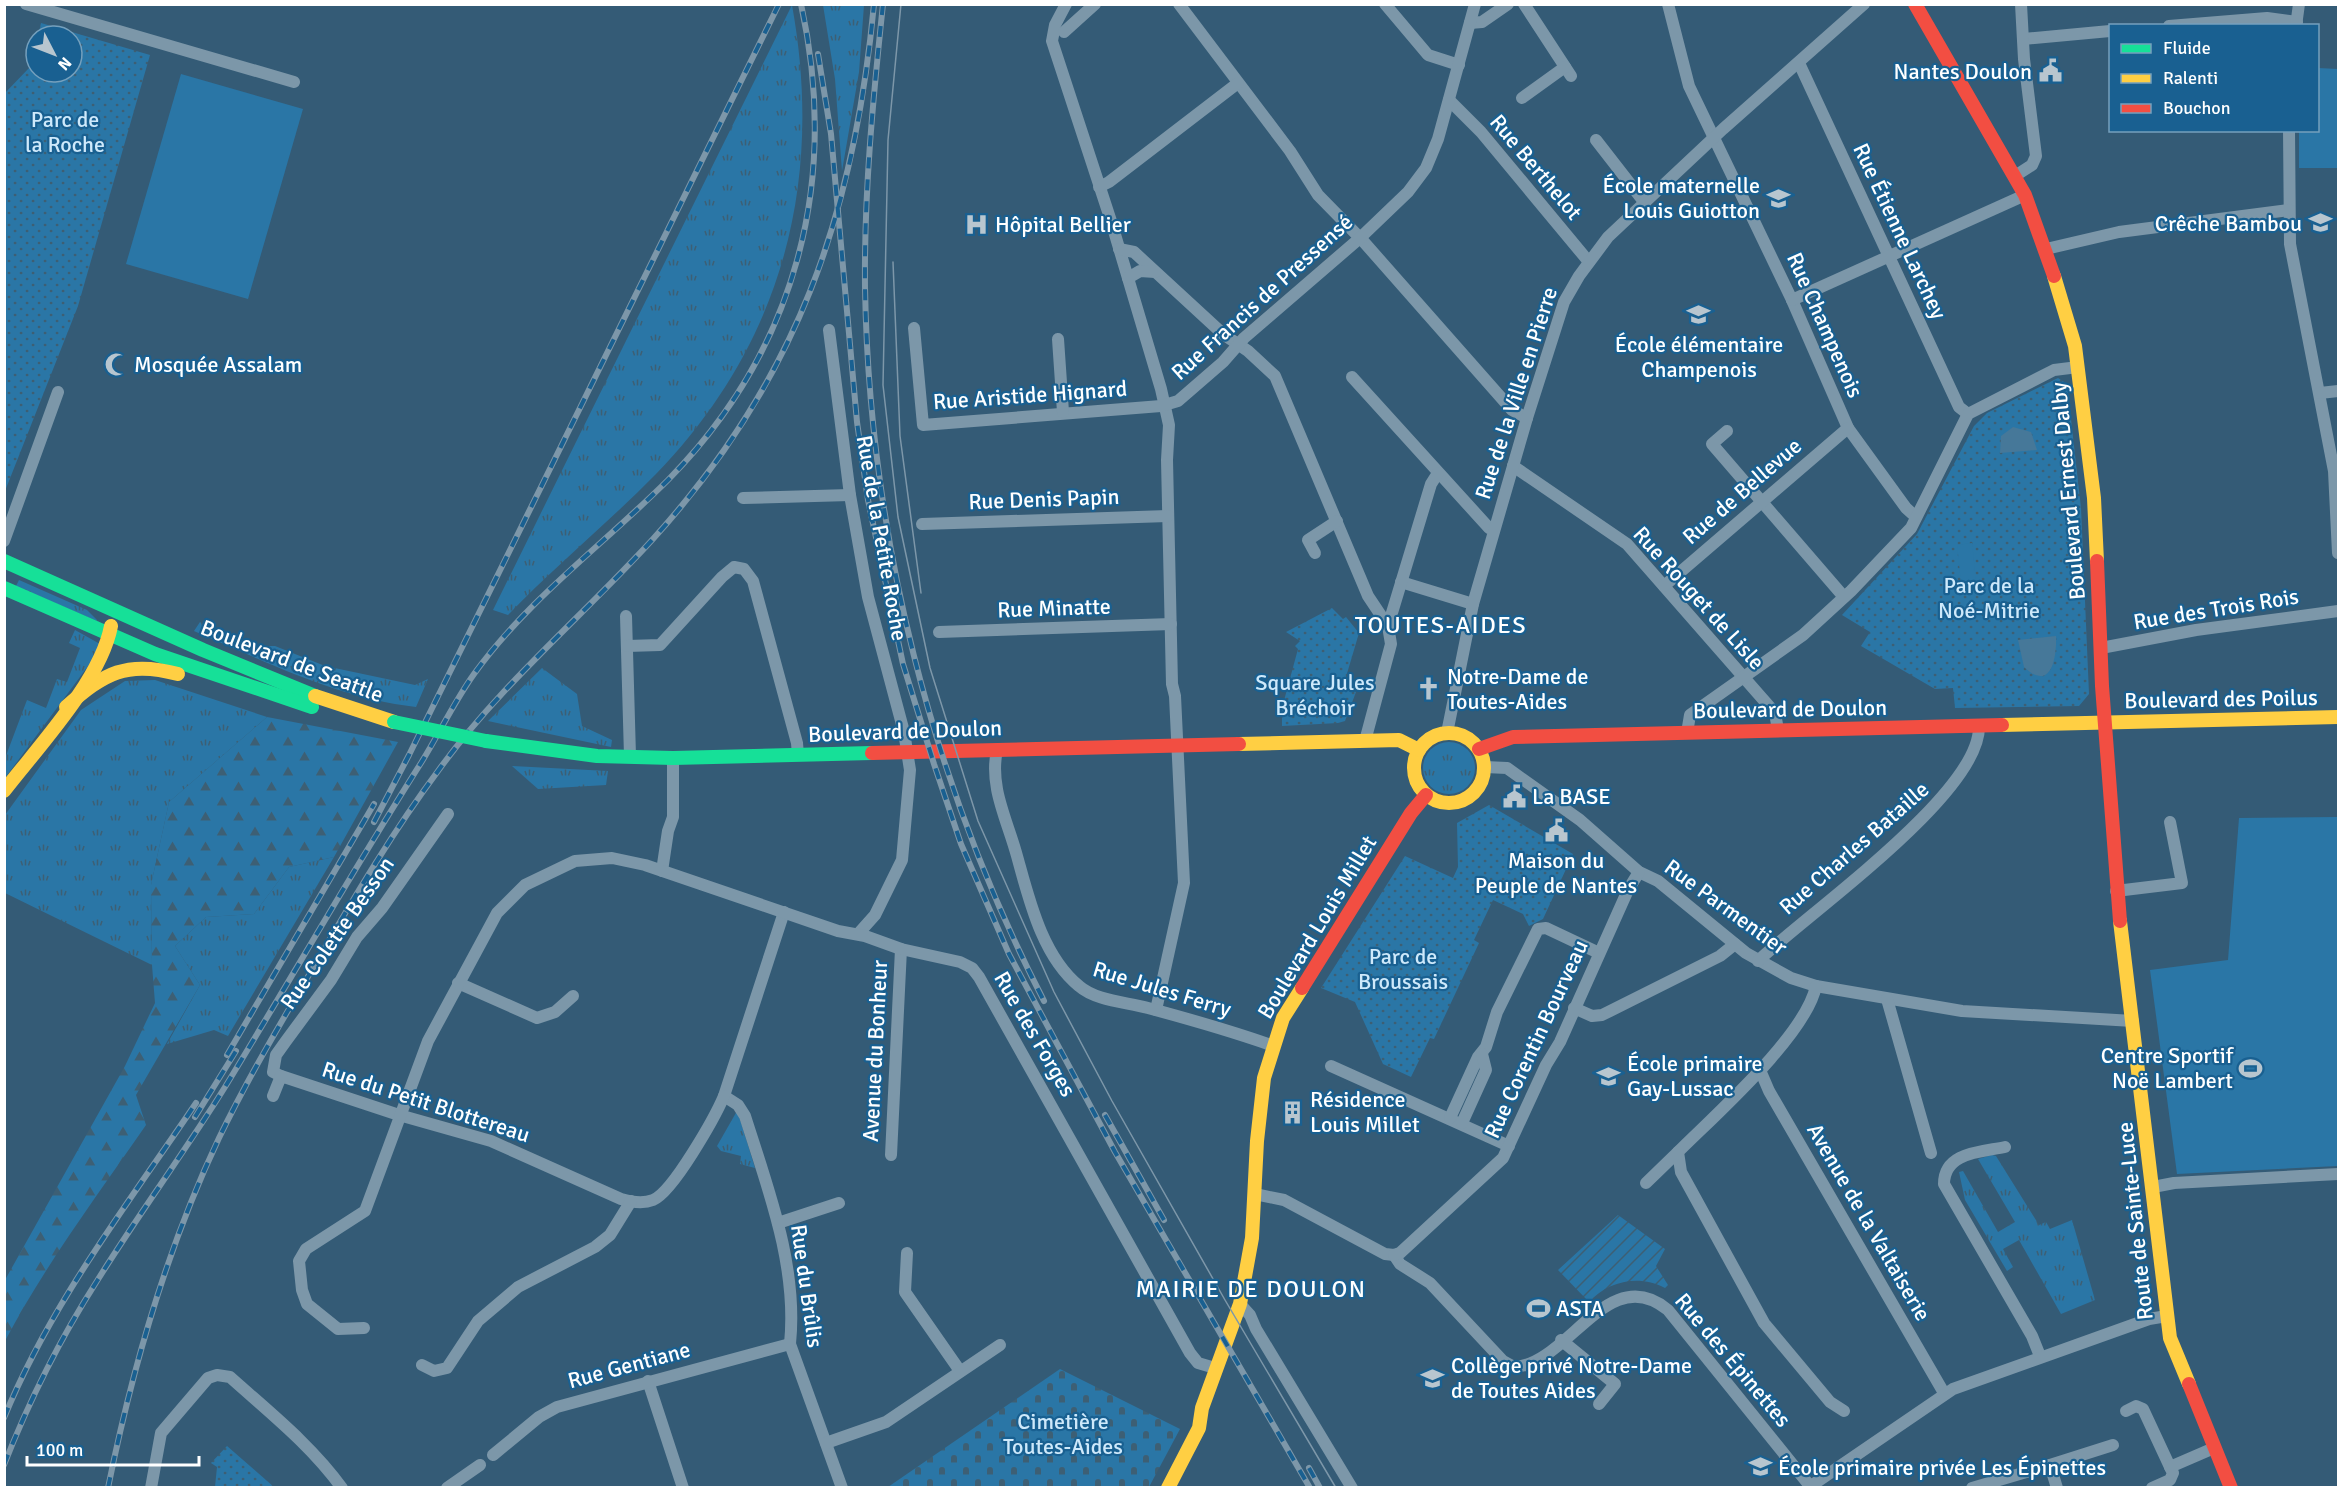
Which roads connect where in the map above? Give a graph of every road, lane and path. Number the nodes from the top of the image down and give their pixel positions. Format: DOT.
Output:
graph roads {
  1 [pos="26,4"];
  2 [pos="1066,4"];
  3 [pos="1095,4"];
  4 [pos="1179,4"];
  5 [pos="1385,4"];
  6 [pos="1475,4"];
  7 [pos="1508,4"];
  8 [pos="1524,4"];
  9 [pos="1668,4"];
  10 [pos="1864,4"];
  11 [pos="1915,4"];
  12 [pos="2021,4"];
  13 [pos="2299,4"];
  14 [pos="1470,23"];
  15 [pos="2194,24"];
  16 [pos="2297,24"];
  17 [pos="1060,29"];
  18 [pos="2109,31"];
  19 [pos="2023,39"];
  20 [pos="1799,63"];
  21 [pos="1459,65"];
  22 [pos="294,82"];
  23 [pos="1238,83"];
  24 [pos="1522,98"];
  25 [pos="1449,100"];
  26 [pos="2289,132"];
  27 [pos="1715,138"];
  28 [pos="1596,140"];
  29 [pos="2015,176"];
  30 [pos="1099,187"];
  31 [pos="2025,195"];
  32 [pos="1645,203"];
  33 [pos="2289,210"];
  34 [pos="1360,238"];
  35 [pos="1119,249"];
  36 [pos="2046,249"];
  37 [pos="1889,256"];
  38 [pos="1589,262"];
  39 [pos="1155,272"];
  40 [pos="1128,278"];
  41 [pos="1792,300"];
  42 [pos="914,328"];
  43 [pos="829,330"];
  44 [pos="1058,339"];
  45 [pos="1239,344"];
  46 [pos="2078,368"];
  47 [pos="1352,377"];
  48 [pos="2338,391"];
  49 [pos="58,392"];
  50 [pos="2320,393"];
  51 [pos="1165,405"];
  52 [pos="1063,412"];
  53 [pos="1968,414"];
  54 [pos="1527,418"];
  55 [pos="1848,428"];
  56 [pos="1727,431"];
  57 [pos="1513,466"];
  58 [pos="1438,473"];
  59 [pos="2337,489"];
  60 [pos="850,495"];
  61 [pos="743,498"];
  62 [pos="1762,501"];
  63 [pos="1168,516"];
  64 [pos="1916,517"];
  65 [pos="1337,520"];
  66 [pos="922,524"];
  67 [pos="1489,528"];
  68 [pos="4,542"];
  69 [pos="1315,553"];
  70 [pos="2338,553"];
  71 [pos="4,561"];
  72 [pos="4,569"];
  73 [pos="1401,582"];
  74 [pos="1664,586"];
  75 [pos="4,588"];
  76 [pos="1844,597"];
  77 [pos="87,599"];
  78 [pos="1473,604"];
  79 [pos="105,606"];
  80 [pos="2338,611"];
  81 [pos="626,616"];
  82 [pos="1172,624"];
  83 [pos="1388,626"];
  84 [pos="939,632"];
  85 [pos="111,637"];
  86 [pos="178,639"];
  87 [pos="627,646"];
  88 [pos="2101,648"];
  89 [pos="154,654"];
  90 [pos="1743,678"];
  91 [pos="298,703"];
  92 [pos="66,707"];
  93 [pos="2338,717"];
  94 [pos="394,722"];
  95 [pos="2104,723"];
  96 [pos="1979,726"];
  97 [pos="1778,730"];
  98 [pos="1446,733"];
  99 [pos="1686,733"];
  100 [pos="1365,741"];
  101 [pos="1502,741"];
  102 [pos="1177,746"];
  103 [pos="1479,749"];
  104 [pos="997,750"];
  105 [pos="1419,750"];
  106 [pos="908,752"];
  107 [pos="798,755"];
  108 [pos="630,756"];
  109 [pos="673,758"];
  110 [pos="1485,766"];
  111 [pos="1507,768"];
  112 [pos="4,790"];
  113 [pos="1426,795"];
  114 [pos="448,814"];
  115 [pos="2170,822"];
  116 [pos="662,871"];
  117 [pos="1639,872"];
  118 [pos="2116,891"];
  119 [pos="784,912"];
  120 [pos="858,934"];
  121 [pos="1734,944"];
  122 [pos="902,949"];
  123 [pos="1599,953"];
  124 [pos="1758,961"];
  125 [pos="458,983"];
  126 [pos="1816,986"];
  127 [pos="573,996"];
  128 [pos="1887,999"];
  129 [pos="1574,1008"];
  130 [pos="1156,1010"];
  131 [pos="2133,1021"];
  132 [pos="1271,1045"];
  133 [pos="1482,1054"];
  134 [pos="1331,1066"];
  135 [pos="1760,1070"];
  136 [pos="281,1076"];
  137 [pos="273,1096"];
  138 [pos="724,1096"];
  139 [pos="399,1115"];
  140 [pos="1450,1118"];
  141 [pos="1462,1123"];
  142 [pos="1509,1146"];
  143 [pos="2005,1147"];
  144 [pos="1678,1152"];
  145 [pos="1931,1153"];
  146 [pos="891,1155"];
  147 [pos="2338,1174"];
  148 [pos="1646,1184"];
  149 [pos="2153,1187"];
  150 [pos="1255,1194"];
  151 [pos="631,1201"];
  152 [pos="838,1203"];
  153 [pos="778,1223"];
  154 [pos="907,1253"];
  155 [pos="1394,1255"];
  156 [pos="1240,1304"];
  157 [pos="2167,1316"];
  158 [pos="364,1329"];
  159 [pos="1561,1340"];
  160 [pos="790,1344"];
  161 [pos="1000,1345"];
  162 [pos="2040,1356"];
  163 [pos="422,1365"];
  164 [pos="1215,1368"];
  165 [pos="960,1371"];
  166 [pos="648,1381"];
  167 [pos="1944,1394"];
  168 [pos="1599,1404"];
  169 [pos="1844,1411"];
  170 [pos="2126,1411"];
  171 [pos="826,1443"];
  172 [pos="2114,1445"];
  173 [pos="2214,1448"];
  174 [pos="493,1455"];
  175 [pos="480,1465"];
  176 [pos="2050,1465"];
  177 [pos="2170,1467"];
  178 [pos="450,1487"];
  179 [pos="841,1487"];
  180 [pos="1809,1487"];
  181 [pos="150,1488"];
  182 [pos="342,1488"];
  183 [pos="683,1488"];
  184 [pos="1168,1488"];
  185 [pos="1352,1488"];
  186 [pos="1972,1488"];
  187 [pos="2057,1488"];
  188 [pos="2152,1488"];
  189 [pos="2231,1488"];
  1 -- 22 [label="street"];
  2 -- 17 [label="street"];
  3 -- 17 [label="street"];
  4 -- 23 [label="street"];
  5 -- 21 [label="street"];
  6 -- 14 [label="street, Rue Francis de Pressensé"];
  7 -- 14 [label="street"];
  8 -- 24 [label="street"];
  9 -- 27 [label="street, Rue Champenois"];
  10 -- 20 [label="street, Rue de la Ville en Pierre"];
  11 -- 29 [label="main road, Boulevard Ernest Dalby"];
  12 -- 19 [label="street"];
  13 -- 16 [label="street"];
  14 -- 21 [label="street, Rue Francis de Pressensé"];
  15 -- 16 [label="street"];
  17 -- 30 [label="street"];
  18 -- 19 [label="street"];
  19 -- 29 [label="street"];
  20 -- 27 [label="street, Rue de la Ville en Pierre"];
  20 -- 37 [label="street, Rue Étienne Larchey"];
  21 -- 25 [label="street, Rue Francis de Pressensé"];
  23 -- 30 [label="street"];
  23 -- 34 [label="street"];
  25 -- 34 [label="street, Rue Francis de Pressensé"];
  25 -- 38 [label="street, Rue Berthelot"];
  26 -- 33 [label="street"];
  27 -- 32 [label="street, Rue de la Ville en Pierre"];
  27 -- 41 [label="street, Rue Champenois"];
  28 -- 32 [label="street"];
  29 -- 31 [label="main road, Boulevard Ernest Dalby"];
  30 -- 35 [label="street"];
  31 -- 36 [label="main road, Boulevard Ernest Dalby"];
  31 -- 37 [label="street"];
  32 -- 38 [label="street, Rue de la Ville en Pierre"];
  33 -- 36 [label="street"];
  33 -- 50 [label="street"];
  34 -- 45 [label="street, Rue Francis de Pressensé"];
  34 -- 54 [label="street"];
  35 -- 39 [label="street"];
  35 -- 40 [label="street"];
  36 -- 46 [label="main road, Boulevard Ernest Dalby"];
  37 -- 41 [label="street"];
  37 -- 53 [label="street, Rue Étienne Larchey"];
  38 -- 54 [label="street, Rue de la Ville en Pierre"];
  39 -- 40 [label="street"];
  39 -- 45 [label="street"];
  40 -- 51 [label="street"];
  41 -- 55 [label="street, Rue Champenois"];
  42 -- 52 [label="street, Rue Aristide Hignard"];
  43 -- 60 [label="street, Rue de la Petite Roche"];
  44 -- 52 [label="street"];
  45 -- 51 [label="street, Rue Francis de Pressensé"];
  45 -- 65 [label="street"];
  46 -- 53 [label="street"];
  46 -- 88 [label="main road, Boulevard Ernest Dalby"];
  47 -- 58 [label="street"];
  48 -- 50 [label="street"];
  49 -- 68 [label="street"];
  50 -- 59 [label="street"];
  51 -- 52 [label="street, Rue Aristide Hignard"];
  51 -- 63 [label="street, Rue Francis de Pressensé"];
  53 -- 64 [label="street"];
  54 -- 57 [label="street, Rue de la Ville en Pierre"];
  55 -- 62 [label="street, Rue de Bellevue"];
  55 -- 64 [label="street, Rue Champenois"];
  56 -- 62 [label="street"];
  57 -- 74 [label="street, Rue Rouget de Lisle"];
  57 -- 78 [label="street, Rue de la Ville en Pierre"];
  58 -- 67 [label="street"];
  58 -- 73 [label="street"];
  59 -- 70 [label="street"];
  60 -- 61 [label="street"];
  60 -- 106 [label="street, Rue de la Petite Roche"];
  62 -- 74 [label="street, Rue de Bellevue"];
  62 -- 76 [label="street"];
  63 -- 66 [label="street, Rue Denis Papin"];
  63 -- 82 [label="street, Rue Francis de Pressensé"];
  64 -- 76 [label="street"];
  65 -- 69 [label="street"];
  65 -- 83 [label="street"];
  71 -- 77 [label="main road, Boulevard de Seattle"];
  72 -- 77 [label="main road, Boulevard de Seattle"];
  73 -- 78 [label="street"];
  73 -- 83 [label="street"];
  74 -- 90 [label="street, Rue Rouget de Lisle"];
  75 -- 85 [label="main road, Boulevard de Seattle"];
  76 -- 90 [label="street"];
  77 -- 79 [label="main road, Boulevard de Seattle"];
  78 -- 98 [label="street, Rue de la Ville en Pierre"];
  79 -- 85 [label="main road"];
  79 -- 86 [label="main road, Boulevard de Seattle"];
  80 -- 88 [label="street, Rue des Trois Rois"];
  81 -- 87 [label="street"];
  82 -- 84 [label="street, Rue Minatte"];
  82 -- 102 [label="street, Rue Francis de Pressensé"];
  83 -- 100 [label="street"];
  85 -- 89 [label="main road, Boulevard de Seattle"];
  85 -- 92 [label="main road"];
  86 -- 89 [label="main road, Boulevard de Seattle"];
  86 -- 94 [label="main road, Boulevard de Seattle"];
  87 -- 107 [label="street"];
  87 -- 108 [label="street"];
  88 -- 95 [label="main road, Boulevard Ernest Dalby"];
  89 -- 91 [label="main road, Boulevard de Seattle"];
  90 -- 97 [label="street, Rue Rouget de Lisle"];
  90 -- 99 [label="street"];
  91 -- 92 [label="main road"];
  91 -- 94 [label="main road, Boulevard de Seattle"];
  92 -- 112 [label="main road"];
  93 -- 95 [label="main road, Boulevard des Poilus"];
  94 -- 108 [label="main road, Boulevard de Doulon, bridge"];
  95 -- 96 [label="main road, Boulevard de Doulon"];
  95 -- 118 [label="main road, Route de Sainte-Luce"];
  96 -- 97 [label="main road, Boulevard de Doulon"];
  96 -- 124 [label="street, Rue Charles Bataille"];
  97 -- 99 [label="main road, Boulevard de Doulon"];
  98 -- 103 [label="main road"];
  98 -- 105 [label="main road"];
  99 -- 101 [label="main road, Boulevard de Doulon"];
  100 -- 102 [label="main road, Boulevard de Doulon"];
  100 -- 105 [label="main road, Boulevard de Doulon"];
  101 -- 103 [label="main road, Boulevard de Doulon"];
  101 -- 111 [label="street"];
  102 -- 104 [label="main road, Boulevard de Doulon"];
  102 -- 130 [label="street, Rue Francis de Pressensé"];
  103 -- 110 [label="main road"];
  104 -- 106 [label="main road, Boulevard de Doulon"];
  104 -- 130 [label="street, Rue Jules Ferry"];
  105 -- 113 [label="main road"];
  106 -- 107 [label="main road, Boulevard de Doulon"];
  106 -- 120 [label="street, Rue de la Petite Roche"];
  107 -- 109 [label="main road, Boulevard de Doulon"];
  108 -- 109 [label="main road, Boulevard de Doulon"];
  109 -- 116 [label="street"];
  110 -- 111 [label="street"];
  110 -- 113 [label="main road"];
  111 -- 117 [label="street, Rue Parmentier"];
  113 -- 132 [label="main road, Boulevard Louis Millet"];
  114 -- 136 [label="street, Rue Colette Besson"];
  115 -- 118 [label="street"];
  116 -- 119 [label="street, Rue des Forges"];
  116 -- 125 [label="street, Rue des Forges"];
  117 -- 121 [label="street, Rue Parmentier"];
  117 -- 123 [label="street, Rue Corentin Bourveau"];
  118 -- 131 [label="main road, Route de Sainte-Luce"];
  119 -- 120 [label="street, Rue des Forges"];
  119 -- 138 [label="street"];
  120 -- 122 [label="street, Rue des Forges"];
  121 -- 124 [label="street, Rue Parmentier"];
  121 -- 129 [label="street"];
  122 -- 146 [label="street, Avenue du Bonheur"];
  122 -- 164 [label="street, Rue des Forges"];
  123 -- 129 [label="street, Rue Corentin Bourveau"];
  123 -- 133 [label="street"];
  124 -- 126 [label="street, Rue Parmentier"];
  125 -- 127 [label="street"];
  125 -- 139 [label="street, Rue des Forges"];
  126 -- 128 [label="street, Rue Parmentier"];
  126 -- 135 [label="street"];
  128 -- 131 [label="street, Rue Parmentier"];
  128 -- 145 [label="street"];
  129 -- 142 [label="street, Rue Corentin Bourveau"];
  130 -- 132 [label="street, Rue Jules Ferry"];
  131 -- 149 [label="main road, Route de Sainte-Luce"];
  132 -- 150 [label="main road, Boulevard Louis Millet"];
  133 -- 140 [label="street"];
  133 -- 141 [label="street"];
  134 -- 140 [label="street"];
  135 -- 144 [label="street"];
  135 -- 167 [label="street, Avenue de la Valtaiserie"];
  136 -- 137 [label="street"];
  136 -- 139 [label="street, Rue du Petit Blottereau"];
  138 -- 151 [label="street"];
  138 -- 153 [label="street, Rue du Brûlis"];
  139 -- 151 [label="street, Rue du Petit Blottereau"];
  139 -- 158 [label="street, Rue des Forges"];
  140 -- 141 [label="street"];
  141 -- 142 [label="street"];
  142 -- 155 [label="street, Rue Corentin Bourveau"];
  143 -- 162 [label="street"];
  144 -- 148 [label="street"];
  144 -- 169 [label="street"];
  147 -- 149 [label="street"];
  149 -- 157 [label="main road, Route de Sainte-Luce"];
  150 -- 155 [label="street, Rue des Épinettes"];
  150 -- 156 [label="main road, Boulevard Louis Millet"];
  151 -- 163 [label="street"];
  152 -- 153 [label="street"];
  153 -- 160 [label="street, Rue du Brûlis"];
  154 -- 165 [label="street"];
  155 -- 159 [label="street, Rue des Épinettes"];
  156 -- 164 [label="main road, Boulevard Louis Millet"];
  156 -- 185 [label="street"];
  157 -- 162 [label="street"];
  157 -- 173 [label="main road, Route de Sainte-Luce"];
  159 -- 168 [label="street"];
  159 -- 180 [label="street, Rue des Épinettes"];
  160 -- 166 [label="street, Rue Gentiane"];
  160 -- 171 [label="street, Rue du Brûlis"];
  161 -- 165 [label="street"];
  162 -- 167 [label="street"];
  164 -- 184 [label="main road, Boulevard Louis Millet"];
  165 -- 171 [label="street"];
  166 -- 174 [label="street, Rue Gentiane"];
  166 -- 183 [label="street"];
  167 -- 180 [label="street"];
  170 -- 177 [label="street"];
  171 -- 179 [label="street, Rue du Brûlis"];
  172 -- 176 [label="street"];
  173 -- 177 [label="street"];
  173 -- 189 [label="main road, Route de Sainte-Luce"];
  175 -- 178 [label="street"];
  176 -- 186 [label="street"];
  176 -- 187 [label="street"];
  177 -- 188 [label="street"];
  181 -- 182 [label="street"];
}
